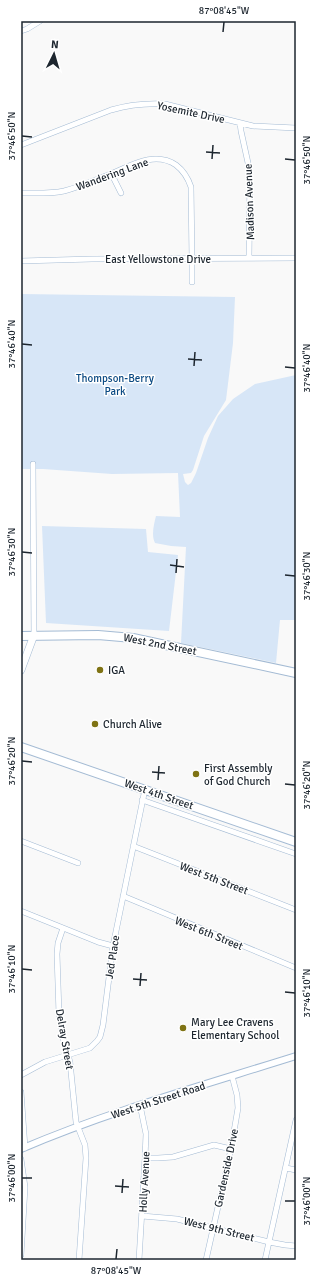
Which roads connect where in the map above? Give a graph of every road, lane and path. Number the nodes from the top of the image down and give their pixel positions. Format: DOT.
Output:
graph roads {
  1 [pos="40,21"];
  2 [pos="21,31"];
  3 [pos="240,123"];
  4 [pos="296,128"];
  5 [pos="21,145"];
  6 [pos="112,173"];
  7 [pos="21,193"];
  8 [pos="121,193"];
  9 [pos="249,258"];
  10 [pos="296,258"];
  11 [pos="192,259"];
  12 [pos="21,261"];
  13 [pos="192,282"];
  14 [pos="33,464"];
  15 [pos="21,636"];
  16 [pos="34,636"];
  17 [pos="21,670"];
  18 [pos="296,673"];
  19 [pos="21,747"];
  20 [pos="145,790"];
  21 [pos="142,800"];
  22 [pos="21,841"];
  23 [pos="296,842"];
  24 [pos="133,846"];
  25 [pos="296,854"];
  26 [pos="78,863"];
  27 [pos="123,896"];
  28 [pos="296,910"];
  29 [pos="21,911"];
  30 [pos="63,928"];
  31 [pos="113,946"];
  32 [pos="296,968"];
  33 [pos="68,1054"];
  34 [pos="296,1056"];
  35 [pos="21,1075"];
  36 [pos="232,1076"];
  37 [pos="21,1092"];
  38 [pos="140,1105"];
  39 [pos="296,1120"];
  40 [pos="77,1127"];
  41 [pos="23,1148"];
  42 [pos="231,1149"];
  43 [pos="21,1158"];
  44 [pos="145,1158"];
  45 [pos="286,1168"];
  46 [pos="296,1170"];
  47 [pos="142,1216"];
  48 [pos="213,1228"];
  49 [pos="269,1242"];
  50 [pos="296,1246"];
  51 [pos="21,1254"];
  52 [pos="79,1260"];
  53 [pos="139,1260"];
  54 [pos="206,1260"];
  55 [pos="265,1260"];
  1 -- 2 [label="street"];
  3 -- 4 [label="street, Yosemite Drive"];
  3 -- 5 [label="street, Yosemite Drive"];
  3 -- 9 [label="street, Madison Avenue"];
  6 -- 7 [label="street, Wandering Lane"];
  6 -- 8 [label="street"];
  6 -- 11 [label="street, Wandering Lane"];
  9 -- 10 [label="street, East Yellowstone Drive"];
  9 -- 11 [label="street, East Yellowstone Drive"];
  11 -- 12 [label="street, East Yellowstone Drive"];
  11 -- 13 [label="street, Wandering Lane"];
  14 -- 16 [label="street"];
  15 -- 16 [label="main road, West 2nd Street"];
  16 -- 17 [label="main road"];
  16 -- 18 [label="main road, West 2nd Street"];
  19 -- 20 [label="main road, West 4th Street"];
  20 -- 21 [label="street, Jed Place"];
  20 -- 23 [label="main road, West 4th Street"];
  21 -- 24 [label="street, Jed Place"];
  21 -- 25 [label="street, West 4th Street"];
  22 -- 26 [label="street"];
  24 -- 27 [label="street, Jed Place"];
  24 -- 28 [label="street, West 5th Street"];
  27 -- 31 [label="street, Jed Place"];
  27 -- 32 [label="street, West 6th Street"];
  29 -- 30 [label="street"];
  30 -- 31 [label="street"];
  30 -- 33 [label="street, Delray Street"];
  31 -- 33 [label="street, Jed Place"];
  33 -- 35 [label="street, Jed Place"];
  33 -- 40 [label="street, Delray Street"];
  34 -- 36 [label="street, West 5th Street Road"];
  36 -- 38 [label="street, West 5th Street Road"];
  36 -- 42 [label="street, Gardenside Drive"];
  37 -- 41 [label="street"];
  38 -- 40 [label="street, West 5th Street Road"];
  38 -- 44 [label="street, Holly Avenue"];
  39 -- 45 [label="street"];
  40 -- 41 [label="street, West 5th Street Road"];
  40 -- 52 [label="street, Delray Street"];
  42 -- 44 [label="street"];
  42 -- 48 [label="street, Gardenside Drive"];
  43 -- 51 [label="street"];
  44 -- 47 [label="street, Holly Avenue"];
  45 -- 46 [label="street"];
  45 -- 49 [label="street"];
  47 -- 48 [label="street, West 9th Street"];
  47 -- 53 [label="street, Holly Avenue"];
  48 -- 49 [label="street, West 9th Street"];
  48 -- 54 [label="street, Gardenside Drive"];
  49 -- 50 [label="street, West 9th Street"];
  49 -- 55 [label="street"];
}
